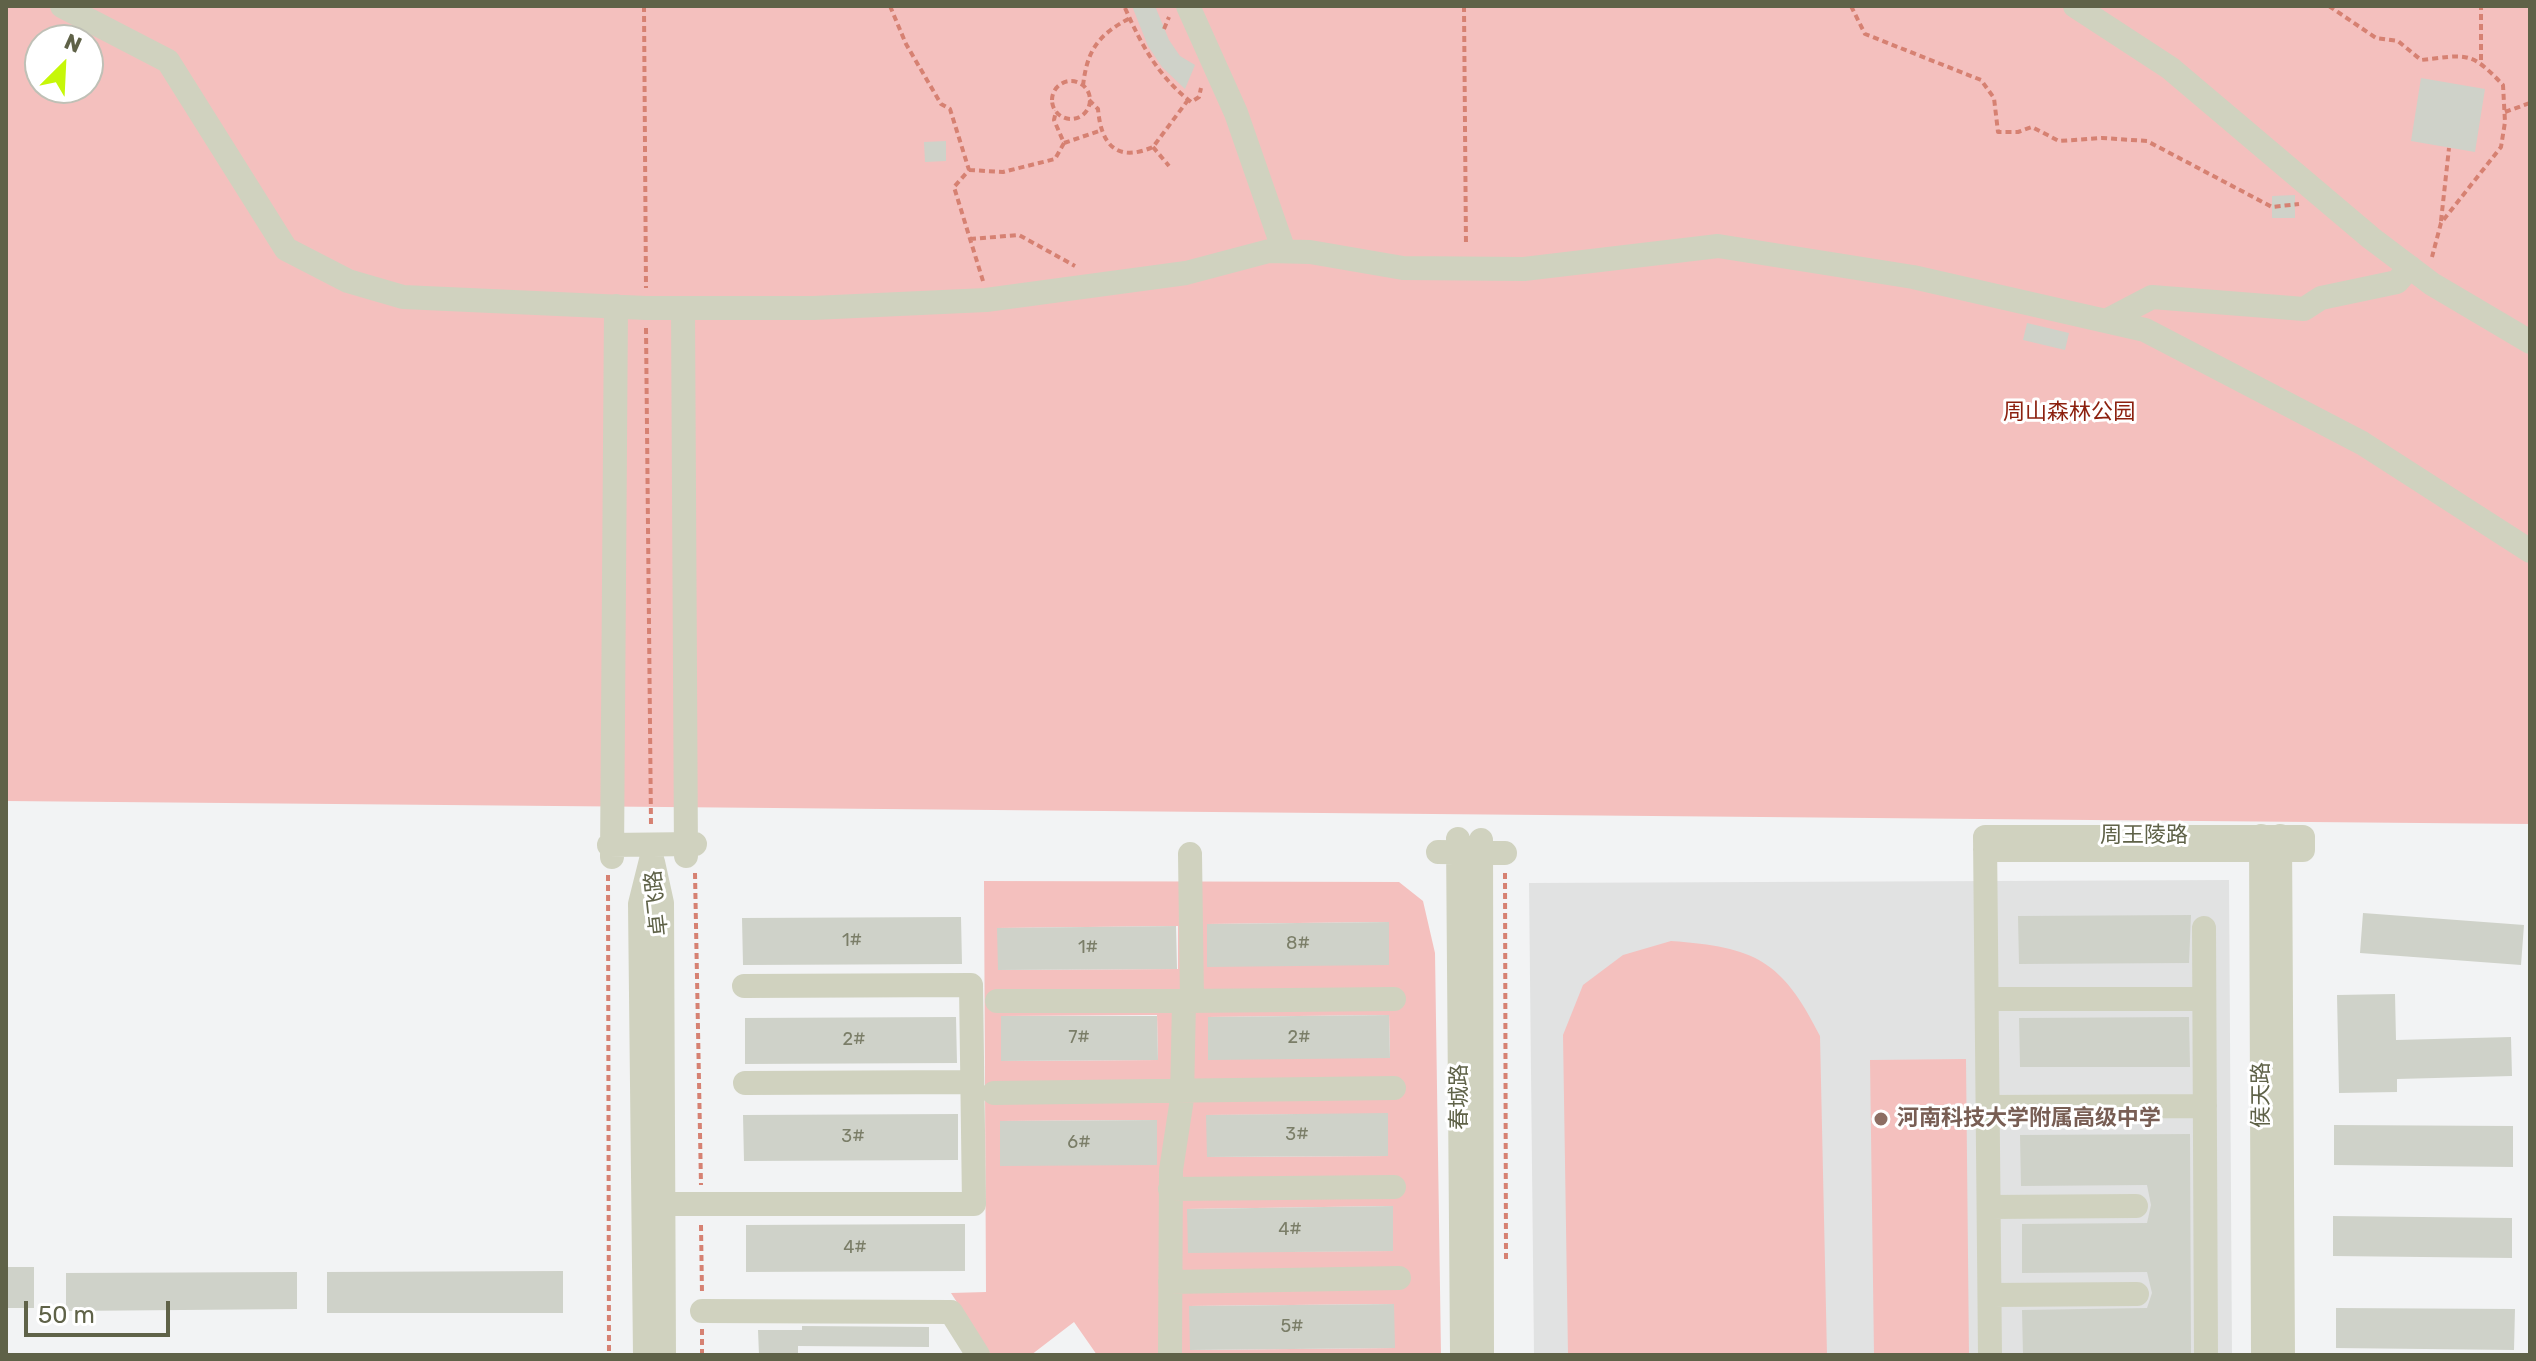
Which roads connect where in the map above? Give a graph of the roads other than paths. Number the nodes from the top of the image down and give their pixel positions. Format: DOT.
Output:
graph roads {
  1 [pos="62,6"];
  2 [pos="1188,6"];
  3 [pos="2075,6"];
  4 [pos="1284,251"];
  5 [pos="2413,270"];
  6 [pos="616,306"];
  7 [pos="683,308"];
  8 [pos="2108,320"];
  9 [pos="2530,342"];
  10 [pos="2530,551"];
  11 [pos="2281,843"];
  12 [pos="651,850"];
  13 [pos="1190,854"];
  14 [pos="2204,928"];
  15 [pos="744,986"];
  16 [pos="1394,999"];
  17 [pos="1987,999"];
  18 [pos="2204,999"];
  19 [pos="997,1001"];
  20 [pos="1188,1001"];
  21 [pos="745,1083"];
  22 [pos="983,1087"];
  23 [pos="1394,1088"];
  24 [pos="1182,1091"];
  25 [pos="2205,1106"];
  26 [pos="1988,1107"];
  27 [pos="1394,1187"];
  28 [pos="1170,1189"];
  29 [pos="653,1204"];
  30 [pos="2136,1206"];
  31 [pos="1989,1207"];
  32 [pos="1399,1278"];
  33 [pos="1170,1282"];
  34 [pos="2137,1294"];
  35 [pos="1990,1295"];
  36 [pos="702,1311"];
  37 [pos="645,1355"];
  38 [pos="664,1355"];
  39 [pos="978,1355"];
  40 [pos="1170,1355"];
  41 [pos="1462,1355"];
  42 [pos="1482,1355"];
  43 [pos="1990,1355"];
  44 [pos="2206,1355"];
  45 [pos="2263,1355"];
  46 [pos="2283,1355"];
  1 -- 6 [label="street"];
  2 -- 4 [label="street"];
  3 -- 5 [label="street"];
  4 -- 7 [label="street"];
  4 -- 8 [label="street"];
  5 -- 8 [label="street"];
  5 -- 9 [label="street"];
  6 -- 7 [label="street"];
  6 -- 12 [label="street"];
  7 -- 12 [label="street"];
  8 -- 10 [label="street"];
  11 -- 17 [label="street, 周王陵路"];
  11 -- 45 [label="street, 侯天路"];
  11 -- 46 [label="street, 侯天路"];
  12 -- 29 [label="street, 卓飞路"];
  13 -- 20 [label="street"];
  14 -- 18 [label="street"];
  15 -- 22 [label="street"];
  16 -- 20 [label="street"];
  17 -- 18 [label="street"];
  17 -- 26 [label="street"];
  18 -- 25 [label="street"];
  19 -- 20 [label="street"];
  20 -- 24 [label="street"];
  21 -- 22 [label="street"];
  22 -- 24 [label="street"];
  22 -- 29 [label="street"];
  23 -- 24 [label="street"];
  24 -- 28 [label="street"];
  25 -- 26 [label="street"];
  25 -- 44 [label="street"];
  26 -- 31 [label="street"];
  27 -- 28 [label="street"];
  28 -- 33 [label="street"];
  29 -- 37 [label="street, 卓飞路"];
  29 -- 38 [label="street, 卓飞路"];
  30 -- 31 [label="street"];
  31 -- 35 [label="street"];
  32 -- 33 [label="street"];
  33 -- 40 [label="street"];
  34 -- 35 [label="street"];
  35 -- 43 [label="street"];
  36 -- 39 [label="street"];
  41 -- 42 [label="street, 春城路"];
}
